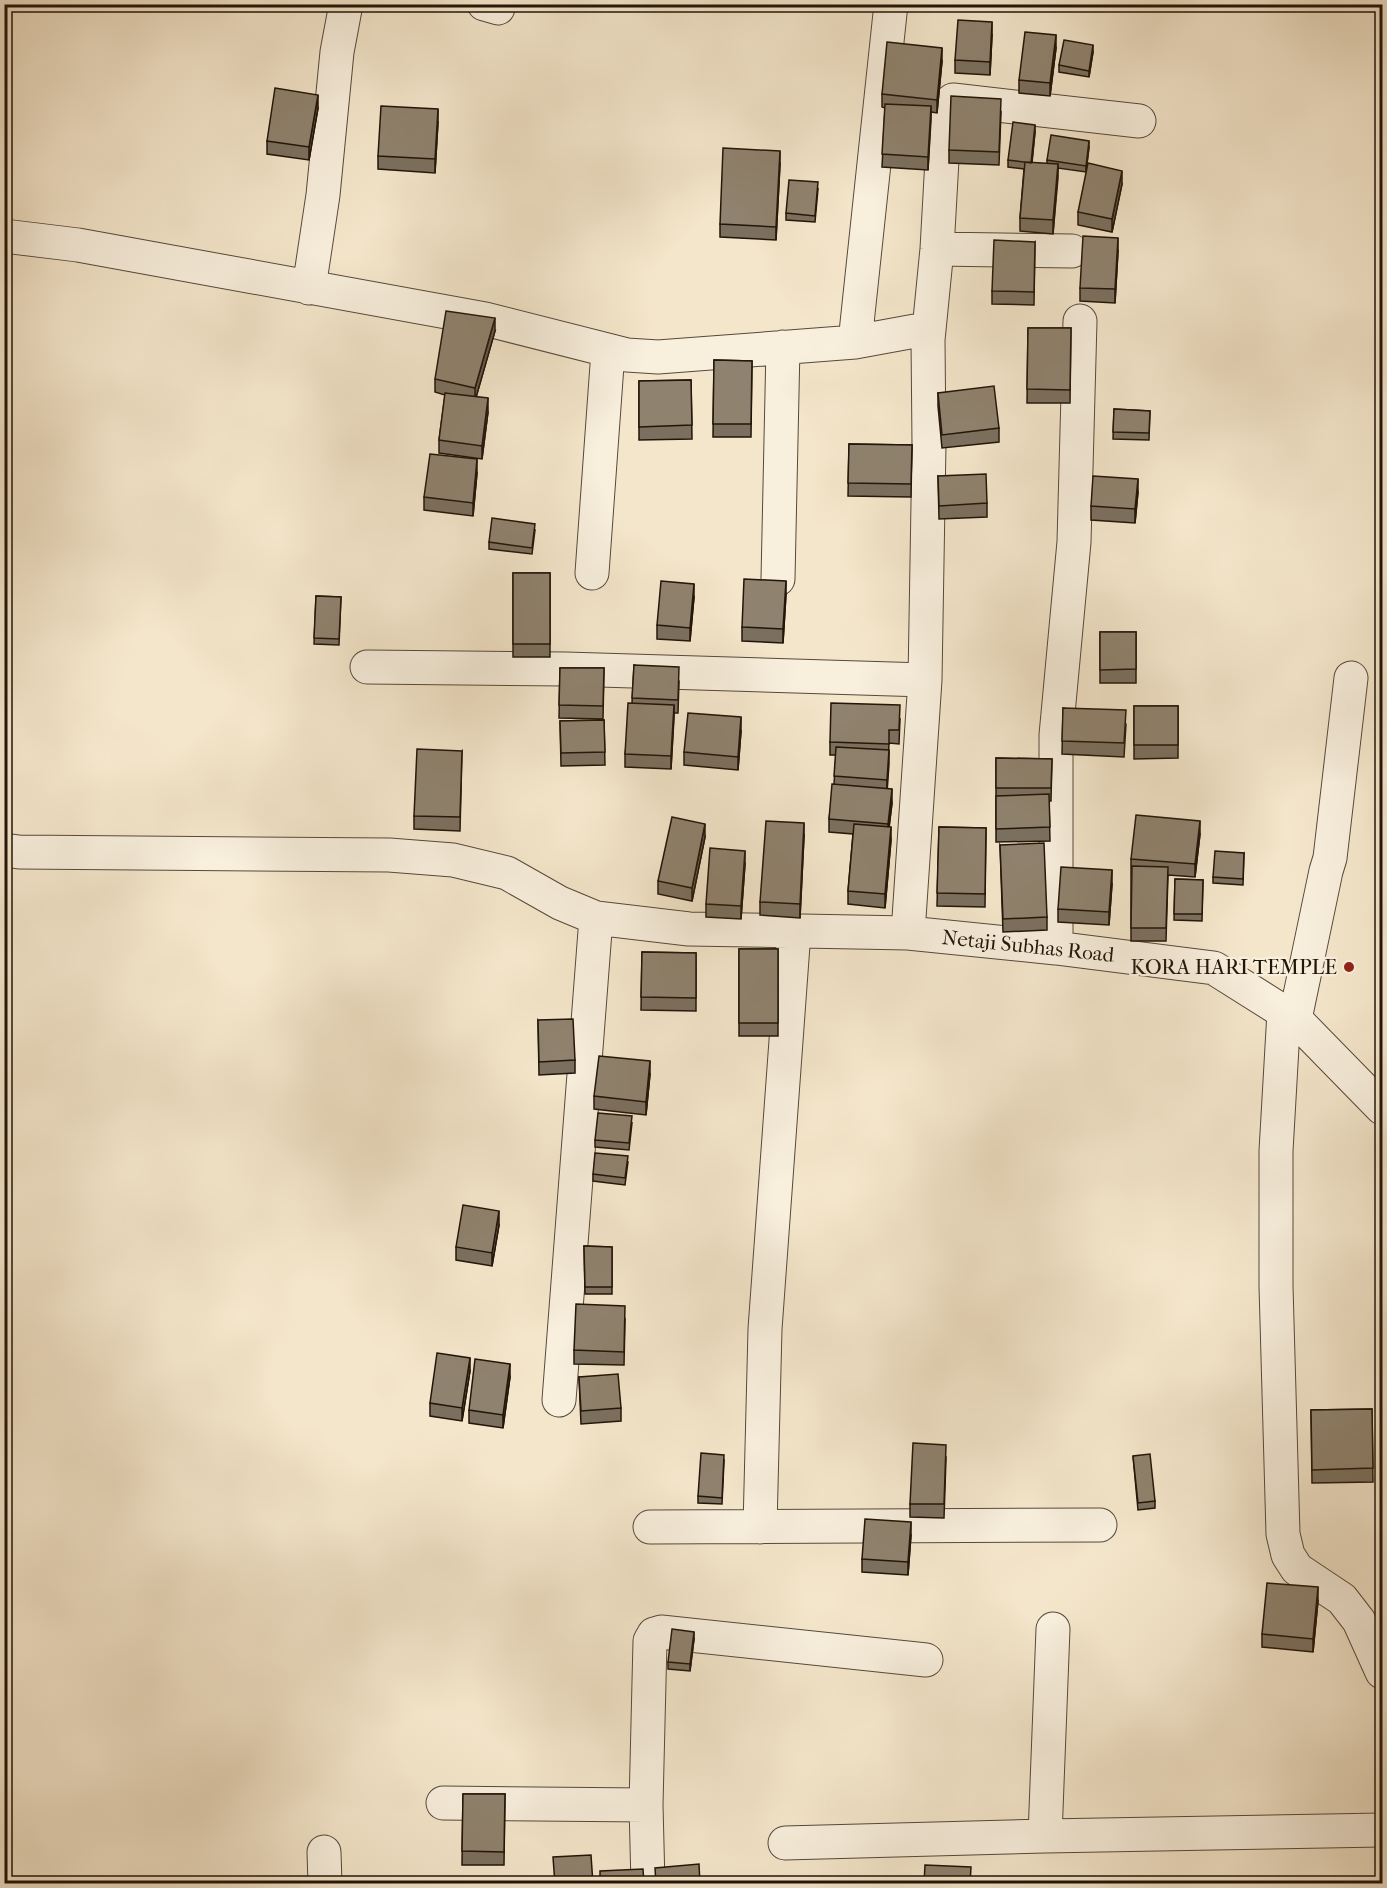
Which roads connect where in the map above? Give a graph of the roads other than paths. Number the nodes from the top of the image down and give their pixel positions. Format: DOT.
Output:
graph roads {
  1 [pos="346,4"];
  2 [pos="891,4"];
  3 [pos="1139,121"];
  4 [pos="4,236"];
  5 [pos="937,249"];
  6 [pos="1072,251"];
  7 [pos="309,288"];
  8 [pos="1080,321"];
  9 [pos="928,340"];
  10 [pos="855,342"];
  11 [pos="783,347"];
  12 [pos="608,351"];
  13 [pos="592,573"];
  14 [pos="778,579"];
  15 [pos="367,667"];
  16 [pos="1351,678"];
  17 [pos="925,680"];
  18 [pos="4,850"];
  19 [pos="596,918"];
  20 [pos="794,931"];
  21 [pos="908,933"];
  22 [pos="1056,948"];
  23 [pos="1290,1016"];
  24 [pos="1383,1108"];
  25 [pos="560,1400"];
  26 [pos="1100,1525"];
  27 [pos="650,1527"];
  28 [pos="760,1527"];
  29 [pos="1053,1629"];
  30 [pos="926,1660"];
  31 [pos="1383,1672"];
  32 [pos="443,1803"];
  33 [pos="646,1804"];
  34 [pos="1383,1830"];
  35 [pos="1045,1836"];
  36 [pos="785,1843"];
  37 [pos="648,1884"];
  1 -- 7 [label="street"];
  2 -- 10 [label="street"];
  3 -- 5 [label="street"];
  4 -- 7 [label="street"];
  5 -- 6 [label="street"];
  5 -- 9 [label="street"];
  7 -- 12 [label="street"];
  8 -- 22 [label="street"];
  9 -- 10 [label="street"];
  9 -- 17 [label="street"];
  10 -- 11 [label="street"];
  11 -- 12 [label="street"];
  11 -- 14 [label="street"];
  12 -- 13 [label="street"];
  15 -- 17 [label="street"];
  16 -- 23 [label="street"];
  17 -- 21 [label="street"];
  18 -- 19 [label="street, Netaji Subhas Road"];
  19 -- 20 [label="street, Netaji Subhas Road"];
  19 -- 25 [label="street"];
  20 -- 21 [label="street, Netaji Subhas Road"];
  20 -- 28 [label="street"];
  21 -- 22 [label="street, Netaji Subhas Road"];
  22 -- 23 [label="street, Netaji Subhas Road"];
  23 -- 24 [label="street, Netaji Subhas Road"];
  23 -- 31 [label="street"];
  26 -- 28 [label="street"];
  27 -- 28 [label="street"];
  29 -- 35 [label="street"];
  30 -- 33 [label="street"];
  32 -- 33 [label="street"];
  33 -- 37 [label="street"];
  34 -- 35 [label="street"];
  35 -- 36 [label="street"];
}
